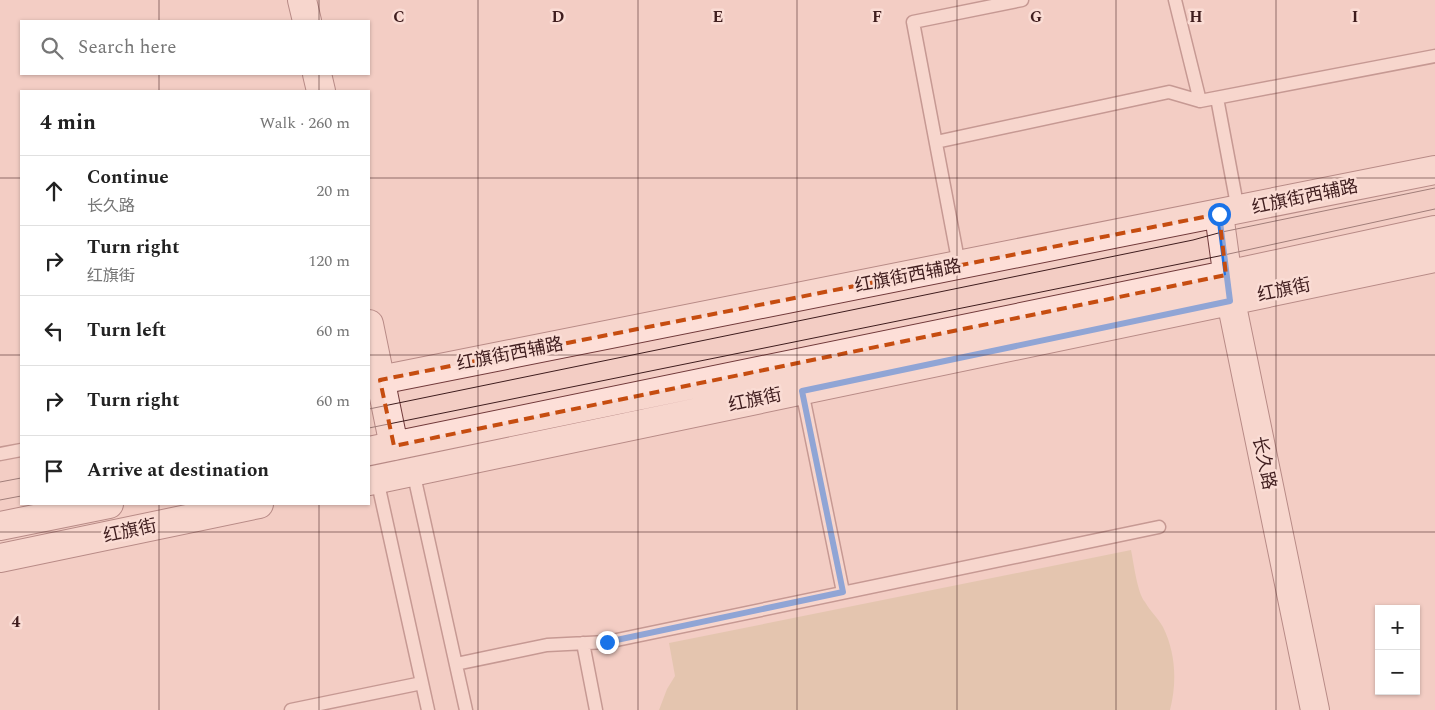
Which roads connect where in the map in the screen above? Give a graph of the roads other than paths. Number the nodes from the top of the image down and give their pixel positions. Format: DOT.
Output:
graph roads {
  1 [pos="302,0"];
  2 [pos="1022,0"];
  3 [pos="1175,0"];
  4 [pos="307,20"];
  5 [pos="1435,56"];
  6 [pos="317,75"];
  7 [pos="321,90"];
  8 [pos="1217,98"];
  9 [pos="1200,101"];
  10 [pos="936,142"];
  11 [pos="1435,170"];
  12 [pos="1228,212"];
  13 [pos="1435,230"];
  14 [pos="1435,258"];
  15 [pos="959,265"];
  16 [pos="1228,288"];
  17 [pos="370,335"];
  18 [pos="374,381"];
  19 [pos="802,391"];
  20 [pos="382,449"];
  21 [pos="20,450"];
  22 [pos="0,454"];
  23 [pos="413,472"];
  24 [pos="373,480"];
  25 [pos="105,505"];
  26 [pos="254,505"];
  27 [pos="0,526"];
  28 [pos="1158,527"];
  29 [pos="0,558"];
  30 [pos="843,592"];
  31 [pos="583,643"];
  32 [pos="456,664"];
  33 [pos="422,683"];
  34 [pos="291,710"];
  35 [pos="428,710"];
  36 [pos="466,710"];
  37 [pos="596,710"];
  38 [pos="1315,710"];
  1 -- 4 [label="main road"];
  2 -- 10 [label="lane"];
  3 -- 9 [label="lane"];
  5 -- 8 [label="lane"];
  6 -- 7 [label="main road"];
  8 -- 9 [label="lane"];
  8 -- 12 [label="lane"];
  9 -- 10 [label="lane"];
  10 -- 15 [label="lane"];
  11 -- 12 [label="main road, 红旗街西辅路"];
  12 -- 15 [label="main road, 红旗街西辅路"];
  12 -- 16 [label="main road, 长久路"];
  13 -- 16 [label="main road, 红旗街"];
  14 -- 16 [label="main road, 红旗街"];
  15 -- 18 [label="main road, 红旗街西辅路"];
  16 -- 19 [label="main road, 红旗街"];
  16 -- 20 [label="main road, 红旗街"];
  16 -- 38 [label="main road, 长久路"];
  17 -- 18 [label="main road"];
  18 -- 20 [label="main road"];
  19 -- 23 [label="main road, 红旗街"];
  19 -- 30 [label="lane"];
  21 -- 22 [label="lane"];
  23 -- 24 [label="main road, 红旗街"];
  23 -- 32 [label="lane"];
  24 -- 33 [label="lane"];
  25 -- 27 [label="main road, 红旗街"];
  26 -- 29 [label="main road, 红旗街"];
  28 -- 30 [label="lane"];
  30 -- 31 [label="lane"];
  31 -- 32 [label="lane"];
  31 -- 37 [label="lane"];
  32 -- 36 [label="lane"];
  33 -- 34 [label="lane"];
  33 -- 35 [label="lane"];
}
